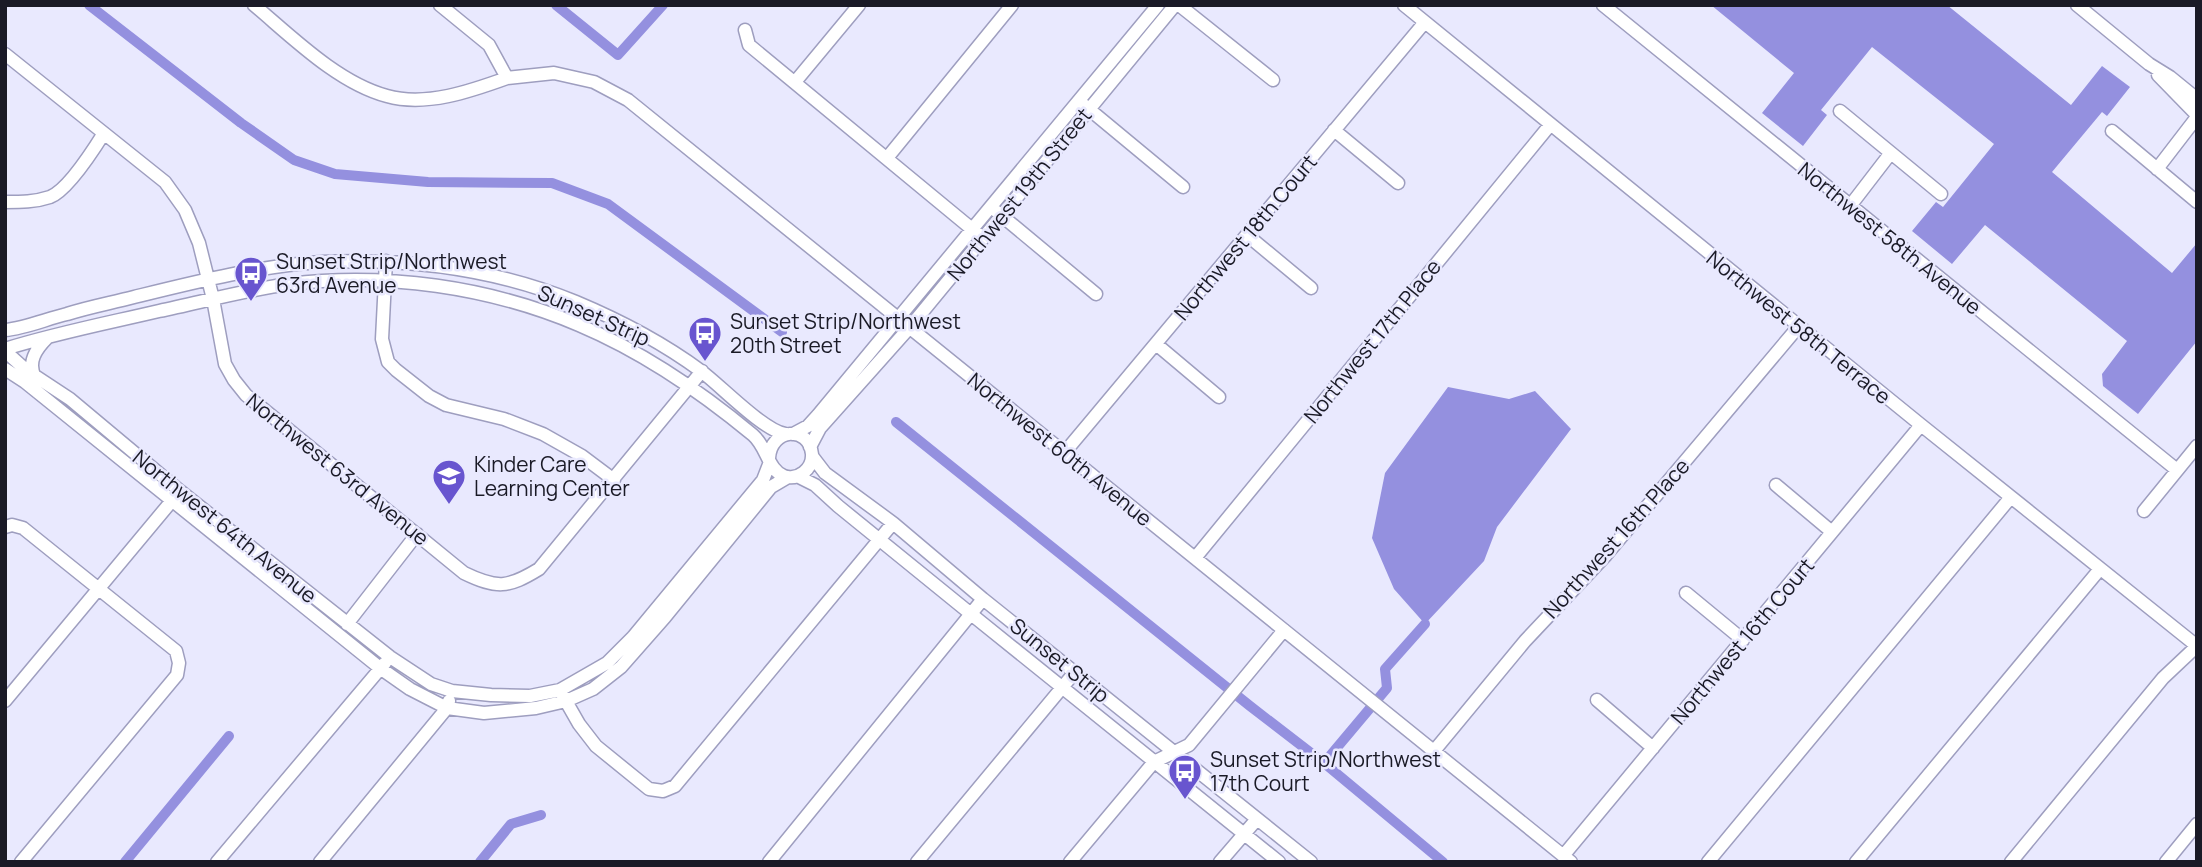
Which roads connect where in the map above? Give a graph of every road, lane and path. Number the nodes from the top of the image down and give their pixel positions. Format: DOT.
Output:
graph roads {
  1 [pos="254,5"];
  2 [pos="440,5"];
  3 [pos="859,5"];
  4 [pos="1012,5"];
  5 [pos="1158,5"];
  6 [pos="1177,5"];
  7 [pos="1404,5"];
  8 [pos="1603,5"];
  9 [pos="2077,5"];
  10 [pos="1425,22"];
  11 [pos="745,30"];
  12 [pos="5,54"];
  13 [pos="2149,64"];
  14 [pos="508,78"];
  15 [pos="1273,80"];
  16 [pos="794,82"];
  17 [pos="2197,99"];
  18 [pos="1078,101"];
  19 [pos="1089,110"];
  20 [pos="1840,111"];
  21 [pos="2197,116"];
  22 [pos="1550,125"];
  23 [pos="1335,130"];
  24 [pos="2112,131"];
  25 [pos="104,132"];
  26 [pos="1890,153"];
  27 [pos="887,158"];
  28 [pos="2157,169"];
  29 [pos="1398,183"];
  30 [pos="1184,187"];
  31 [pos="1941,194"];
  32 [pos="5,202"];
  33 [pos="2197,202"];
  34 [pos="1850,206"];
  35 [pos="991,207"];
  36 [pos="1002,217"];
  37 [pos="973,229"];
  38 [pos="1247,235"];
  39 [pos="984,239"];
  40 [pos="386,261"];
  41 [pos="209,279"];
  42 [pos="385,280"];
  43 [pos="516,282"];
  44 [pos="1311,288"];
  45 [pos="1096,294"];
  46 [pos="213,299"];
  47 [pos="511,302"];
  48 [pos="898,319"];
  49 [pos="1799,326"];
  50 [pos="909,327"];
  51 [pos="5,330"];
  52 [pos="49,337"];
  53 [pos="1156,344"];
  54 [pos="5,350"];
  55 [pos="5,369"];
  56 [pos="702,371"];
  57 [pos="35,377"];
  58 [pos="690,386"];
  59 [pos="1219,397"];
  60 [pos="1921,425"];
  61 [pos="789,434"];
  62 [pos="2197,446"];
  63 [pos="811,452"];
  64 [pos="1065,452"];
  65 [pos="770,460"];
  66 [pos="2177,470"];
  67 [pos="793,476"];
  68 [pos="614,480"];
  69 [pos="1776,485"];
  70 [pos="176,496"];
  71 [pos="2011,497"];
  72 [pos="2144,511"];
  73 [pos="893,523"];
  74 [pos="9,526"];
  75 [pos="1832,532"];
  76 [pos="416,534"];
  77 [pos="879,539"];
  78 [pos="1195,558"];
  79 [pos="2100,569"];
  80 [pos="100,589"];
  81 [pos="1686,593"];
  82 [pos="983,599"];
  83 [pos="971,614"];
  84 [pos="347,624"];
  85 [pos="1284,630"];
  86 [pos="1743,640"];
  87 [pos="2197,646"];
  88 [pos="390,657"];
  89 [pos="380,668"];
  90 [pos="1075,672"];
  91 [pos="1062,687"];
  92 [pos="452,691"];
  93 [pos="563,695"];
  94 [pos="1597,700"];
  95 [pos="5,701"];
  96 [pos="447,708"];
  97 [pos="1653,748"];
  98 [pos="1434,751"];
  99 [pos="1175,753"];
  100 [pos="1154,762"];
  101 [pos="1256,819"];
  102 [pos="2197,824"];
  103 [pos="1244,834"];
  104 [pos="1567,859"];
  105 [pos="21,862"];
  106 [pos="217,862"];
  107 [pos="320,862"];
  108 [pos="769,862"];
  109 [pos="917,862"];
  110 [pos="1070,862"];
  111 [pos="1220,862"];
  112 [pos="1279,862"];
  113 [pos="1311,862"];
  114 [pos="1708,862"];
  115 [pos="1856,862"];
  116 [pos="2011,862"];
  117 [pos="2165,862"];
  1 -- 14 [label="street, Northwest 60th Avenue"];
  2 -- 14 [label="street"];
  3 -- 16 [label="street"];
  4 -- 27 [label="street"];
  5 -- 18 [label="street, Northwest 19th Street"];
  6 -- 15 [label="street"];
  6 -- 19 [label="street, Northwest 19th Street"];
  7 -- 10 [label="street, Northwest 58th Terrace"];
  8 -- 34 [label="street, Northwest 58th Avenue"];
  9 -- 13 [label="street"];
  10 -- 22 [label="street, Northwest 58th Terrace"];
  10 -- 23 [label="street, Northwest 18th Court"];
  11 -- 16 [label="street"];
  12 -- 25 [label="street, Northwest 63rd Avenue"];
  13 -- 17 [label="street"];
  13 -- 21 [label="street"];
  14 -- 48 [label="street, Northwest 60th Avenue"];
  16 -- 27 [label="street"];
  18 -- 19 [label="street"];
  18 -- 35 [label="street, Northwest 19th Street"];
  19 -- 30 [label="street"];
  19 -- 36 [label="street, Northwest 19th Street"];
  20 -- 26 [label="street"];
  21 -- 28 [label="street"];
  22 -- 49 [label="street, Northwest 58th Terrace"];
  22 -- 78 [label="street, Northwest 17th Place"];
  23 -- 29 [label="street"];
  23 -- 38 [label="street, Northwest 18th Court"];
  24 -- 28 [label="street"];
  25 -- 32 [label="street"];
  25 -- 41 [label="street, Northwest 63rd Avenue"];
  26 -- 31 [label="street"];
  26 -- 34 [label="street"];
  27 -- 37 [label="street"];
  28 -- 33 [label="street"];
  34 -- 66 [label="street, Northwest 58th Avenue"];
  35 -- 36 [label="street"];
  35 -- 37 [label="street, Northwest 19th Street"];
  36 -- 39 [label="street, Northwest 19th Street"];
  36 -- 45 [label="street"];
  37 -- 39 [label="street"];
  37 -- 48 [label="street, Northwest 19th Street"];
  38 -- 44 [label="street"];
  38 -- 53 [label="street, Northwest 18th Court"];
  39 -- 50 [label="street, Northwest 19th Street"];
  40 -- 41 [label="street, Sunset Strip"];
  40 -- 42 [label="street"];
  40 -- 43 [label="street, Sunset Strip"];
  41 -- 46 [label="street, Northwest 63rd Avenue"];
  41 -- 51 [label="street, Sunset Strip"];
  42 -- 46 [label="street, Sunset Strip"];
  42 -- 47 [label="street, Sunset Strip"];
  42 -- 68 [label="street"];
  43 -- 47 [label="street"];
  43 -- 56 [label="street, Sunset Strip"];
  46 -- 52 [label="street, Sunset Strip"];
  46 -- 76 [label="street, Northwest 63rd Avenue"];
  47 -- 58 [label="street, Sunset Strip"];
  48 -- 50 [label="street, Northwest 60th Avenue"];
  48 -- 61 [label="street, Northwest 19th Street"];
  49 -- 60 [label="street, Northwest 58th Terrace"];
  49 -- 98 [label="street, Northwest 16th Place"];
  50 -- 63 [label="street, Northwest 19th Street"];
  50 -- 64 [label="street, Northwest 60th Avenue"];
  52 -- 54 [label="street, Sunset Strip"];
  52 -- 57 [label="street"];
  53 -- 59 [label="street"];
  53 -- 64 [label="street, Northwest 18th Court"];
  54 -- 57 [label="street, Northwest 64th Avenue"];
  55 -- 70 [label="street, Northwest 64th Avenue"];
  56 -- 58 [label="street"];
  56 -- 61 [label="street, Sunset Strip"];
  57 -- 70 [label="street, Northwest 64th Avenue"];
  58 -- 65 [label="street, Sunset Strip"];
  58 -- 68 [label="street"];
  60 -- 71 [label="street, Northwest 58th Terrace"];
  60 -- 75 [label="street, Northwest 16th Court"];
  61 -- 63 [label="street"];
  61 -- 65 [label="street"];
  62 -- 66 [label="street"];
  63 -- 67 [label="street"];
  63 -- 73 [label="street, Sunset Strip"];
  64 -- 78 [label="street, Northwest 60th Avenue"];
  65 -- 67 [label="street"];
  65 -- 93 [label="street"];
  66 -- 72 [label="street"];
  67 -- 77 [label="street, Sunset Strip"];
  67 -- 93 [label="street"];
  68 -- 76 [label="street, Northwest 63rd Avenue"];
  69 -- 75 [label="street"];
  70 -- 80 [label="street"];
  70 -- 84 [label="street, Northwest 64th Avenue"];
  70 -- 89 [label="street, Northwest 64th Avenue"];
  71 -- 79 [label="street, Northwest 58th Terrace"];
  71 -- 114 [label="street"];
  73 -- 77 [label="street"];
  73 -- 82 [label="street, Sunset Strip"];
  74 -- 80 [label="street"];
  75 -- 86 [label="street, Northwest 16th Court"];
  76 -- 84 [label="street"];
  77 -- 83 [label="street, Sunset Strip"];
  77 -- 93 [label="street"];
  78 -- 85 [label="street, Northwest 60th Avenue"];
  79 -- 87 [label="street, Northwest 58th Terrace"];
  79 -- 115 [label="street"];
  80 -- 95 [label="street"];
  80 -- 105 [label="street"];
  81 -- 86 [label="street"];
  82 -- 83 [label="street"];
  82 -- 90 [label="street, Sunset Strip"];
  83 -- 91 [label="street, Sunset Strip"];
  83 -- 108 [label="street"];
  84 -- 88 [label="street, Northwest 64th Avenue"];
  85 -- 98 [label="street, Northwest 60th Avenue"];
  85 -- 99 [label="street"];
  86 -- 97 [label="street, Northwest 16th Court"];
  87 -- 116 [label="street"];
  88 -- 89 [label="street"];
  88 -- 92 [label="street, Northwest 64th Avenue"];
  89 -- 96 [label="street, Northwest 64th Avenue"];
  89 -- 106 [label="street"];
  90 -- 91 [label="street"];
  90 -- 99 [label="street, Sunset Strip"];
  91 -- 100 [label="street, Sunset Strip"];
  91 -- 109 [label="street"];
  92 -- 93 [label="street"];
  92 -- 96 [label="street"];
  93 -- 96 [label="street"];
  94 -- 97 [label="street"];
  96 -- 107 [label="street"];
  97 -- 104 [label="street, Northwest 16th Court"];
  98 -- 104 [label="street, Northwest 60th Avenue"];
  99 -- 100 [label="street"];
  99 -- 101 [label="street, Sunset Strip"];
  100 -- 103 [label="street, Sunset Strip"];
  100 -- 110 [label="street"];
  101 -- 103 [label="street"];
  101 -- 113 [label="street, Sunset Strip"];
  102 -- 117 [label="street"];
  103 -- 111 [label="street"];
  103 -- 112 [label="street, Sunset Strip"];
}
